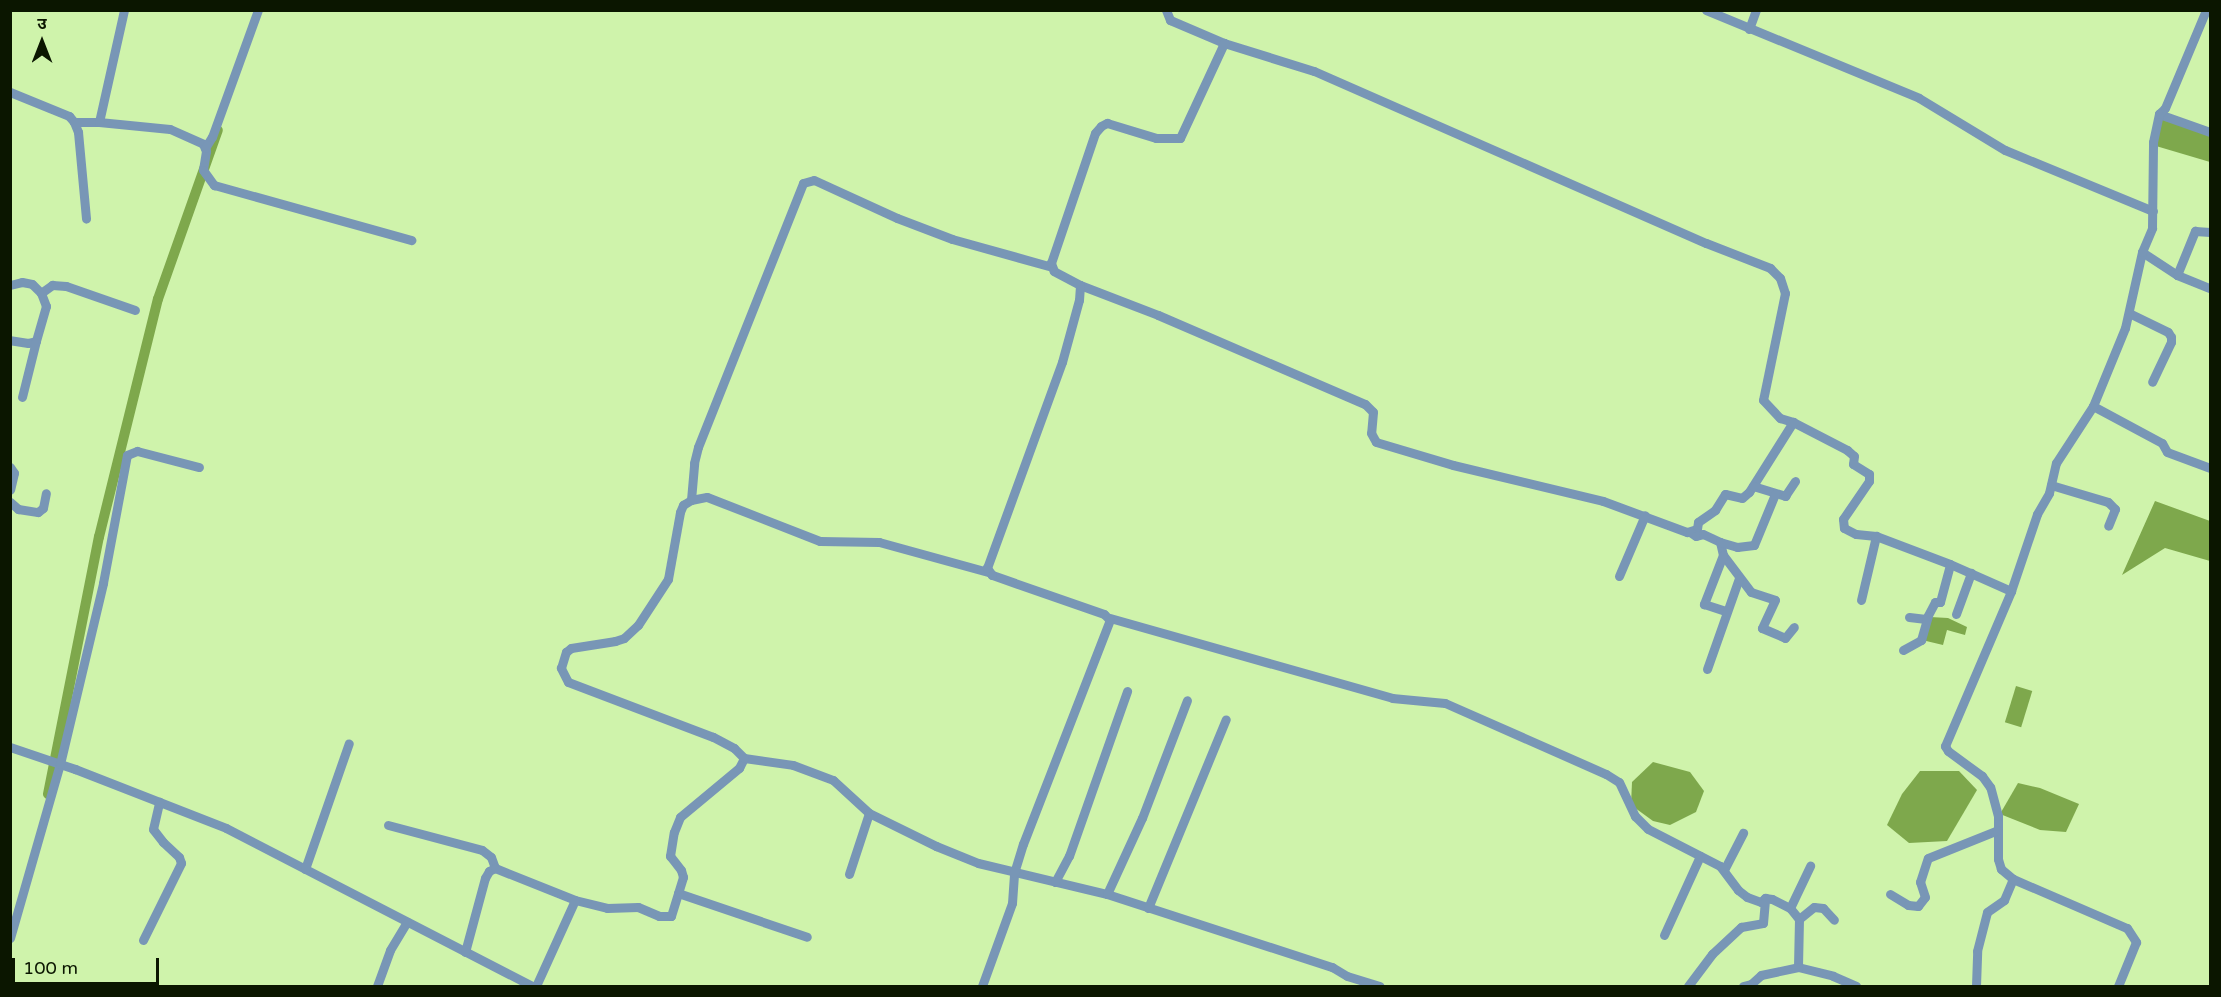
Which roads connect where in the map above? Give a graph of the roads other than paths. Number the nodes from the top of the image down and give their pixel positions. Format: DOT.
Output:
graph roads {
  1 [pos="124,10"];
  2 [pos="258,10"];
  3 [pos="1166,10"];
  4 [pos="1706,10"];
  5 [pos="1756,10"];
  6 [pos="2206,10"];
  7 [pos="1749,28"];
  8 [pos="1224,43"];
  9 [pos="10,92"];
  10 [pos="2159,114"];
  11 [pos="74,122"];
  12 [pos="99,122"];
  13 [pos="2211,132"];
  14 [pos="205,148"];
  15 [pos="2153,211"];
  16 [pos="87,219"];
  17 [pos="2211,232"];
  18 [pos="411,240"];
  19 [pos="2142,252"];
  20 [pos="1052,267"];
  21 [pos="2177,275"];
  22 [pos="10,285"];
  23 [pos="1080,285"];
  24 [pos="2211,288"];
  25 [pos="41,292"];
  26 [pos="135,310"];
  27 [pos="2129,313"];
  28 [pos="10,340"];
  29 [pos="36,342"];
  30 [pos="2152,382"];
  31 [pos="22,397"];
  32 [pos="2094,406"];
  33 [pos="1793,422"];
  34 [pos="10,467"];
  35 [pos="199,467"];
  36 [pos="2211,468"];
  37 [pos="1795,481"];
  38 [pos="2051,484"];
  39 [pos="1753,486"];
  40 [pos="10,490"];
  41 [pos="46,493"];
  42 [pos="1775,494"];
  43 [pos="691,500"];
  44 [pos="10,502"];
  45 [pos="1645,515"];
  46 [pos="2108,526"];
  47 [pos="1690,532"];
  48 [pos="1876,536"];
  49 [pos="1720,542"];
  50 [pos="1723,555"];
  51 [pos="1950,564"];
  52 [pos="988,572"];
  53 [pos="1971,573"];
  54 [pos="1619,576"];
  55 [pos="1739,578"];
  56 [pos="2011,591"];
  57 [pos="1861,600"];
  58 [pos="1726,611"];
  59 [pos="1956,614"];
  60 [pos="1928,615"];
  61 [pos="1909,617"];
  62 [pos="1110,618"];
  63 [pos="1794,627"];
  64 [pos="1903,650"];
  65 [pos="1707,669"];
  66 [pos="1127,691"];
  67 [pos="1187,700"];
  68 [pos="1226,719"];
  69 [pos="349,743"];
  70 [pos="10,747"];
  71 [pos="744,758"];
  72 [pos="56,763"];
  73 [pos="159,802"];
  74 [pos="869,813"];
  75 [pos="388,825"];
  76 [pos="1998,830"];
  77 [pos="1743,833"];
  78 [pos="1700,856"];
  79 [pos="1810,866"];
  80 [pos="495,868"];
  81 [pos="305,869"];
  82 [pos="1724,870"];
  83 [pos="1014,873"];
  84 [pos="849,874"];
  85 [pos="2013,879"];
  86 [pos="1055,882"];
  87 [pos="678,893"];
  88 [pos="1107,894"];
  89 [pos="1890,894"];
  90 [pos="1765,898"];
  91 [pos="575,900"];
  92 [pos="1148,908"];
  93 [pos="1790,908"];
  94 [pos="1799,920"];
  95 [pos="1834,920"];
  96 [pos="407,922"];
  97 [pos="1664,935"];
  98 [pos="807,937"];
  99 [pos="10,938"];
  100 [pos="143,939"];
  101 [pos="465,952"];
  102 [pos="1798,967"];
  103 [pos="377,987"];
  104 [pos="534,987"];
  105 [pos="982,987"];
  106 [pos="1378,987"];
  107 [pos="1688,987"];
  108 [pos="1743,987"];
  109 [pos="1856,987"];
  110 [pos="1976,987"];
  111 [pos="2118,987"];
  1 -- 12 [label="street"];
  2 -- 14 [label="street"];
  3 -- 8 [label="street"];
  4 -- 7 [label="street"];
  5 -- 7 [label="street"];
  6 -- 10 [label="street"];
  7 -- 15 [label="street"];
  8 -- 20 [label="street"];
  8 -- 33 [label="street"];
  9 -- 11 [label="street"];
  10 -- 13 [label="street"];
  10 -- 15 [label="street"];
  11 -- 12 [label="street"];
  11 -- 16 [label="street"];
  12 -- 14 [label="street"];
  14 -- 18 [label="street"];
  15 -- 19 [label="street"];
  17 -- 21 [label="street"];
  19 -- 21 [label="street"];
  19 -- 27 [label="street"];
  20 -- 23 [label="street"];
  20 -- 43 [label="street"];
  21 -- 24 [label="street"];
  22 -- 25 [label="street"];
  23 -- 45 [label="street"];
  23 -- 52 [label="street"];
  25 -- 26 [label="street"];
  25 -- 29 [label="street"];
  27 -- 30 [label="street"];
  27 -- 32 [label="street"];
  28 -- 29 [label="street"];
  29 -- 31 [label="street"];
  32 -- 36 [label="street"];
  32 -- 38 [label="street"];
  33 -- 39 [label="street"];
  33 -- 48 [label="street"];
  34 -- 40 [label="street"];
  35 -- 72 [label="street"];
  37 -- 42 [label="street"];
  38 -- 46 [label="street"];
  38 -- 56 [label="street"];
  39 -- 42 [label="street"];
  39 -- 47 [label="street"];
  41 -- 44 [label="street"];
  42 -- 49 [label="street"];
  43 -- 52 [label="street"];
  43 -- 71 [label="street"];
  45 -- 47 [label="street"];
  45 -- 54 [label="street"];
  47 -- 49 [label="street"];
  48 -- 51 [label="street"];
  48 -- 57 [label="street"];
  49 -- 50 [label="street"];
  50 -- 55 [label="street"];
  50 -- 58 [label="street"];
  51 -- 53 [label="street"];
  51 -- 60 [label="street"];
  52 -- 62 [label="street"];
  53 -- 56 [label="street"];
  53 -- 59 [label="street"];
  55 -- 58 [label="street"];
  55 -- 63 [label="street"];
  56 -- 76 [label="street"];
  58 -- 65 [label="street"];
  60 -- 61 [label="street"];
  60 -- 64 [label="street"];
  62 -- 78 [label="street"];
  62 -- 83 [label="street"];
  66 -- 86 [label="street"];
  67 -- 88 [label="street"];
  68 -- 92 [label="street"];
  69 -- 81 [label="street"];
  70 -- 72 [label="street"];
  71 -- 74 [label="street"];
  71 -- 87 [label="street"];
  72 -- 73 [label="street"];
  72 -- 99 [label="street"];
  73 -- 81 [label="street"];
  73 -- 100 [label="street"];
  74 -- 83 [label="street"];
  74 -- 84 [label="street"];
  75 -- 80 [label="street"];
  76 -- 85 [label="street"];
  76 -- 89 [label="street"];
  77 -- 82 [label="street"];
  78 -- 82 [label="street"];
  78 -- 97 [label="street"];
  79 -- 93 [label="street"];
  80 -- 91 [label="street"];
  80 -- 101 [label="street"];
  81 -- 96 [label="street"];
  82 -- 90 [label="street"];
  83 -- 86 [label="street"];
  83 -- 105 [label="street"];
  85 -- 110 [label="street"];
  85 -- 111 [label="street"];
  86 -- 88 [label="street"];
  87 -- 91 [label="street"];
  87 -- 98 [label="street"];
  88 -- 92 [label="street"];
  90 -- 93 [label="street"];
  90 -- 107 [label="street"];
  91 -- 104 [label="street"];
  92 -- 106 [label="street"];
  93 -- 94 [label="street"];
  94 -- 95 [label="street"];
  94 -- 102 [label="street"];
  96 -- 101 [label="street"];
  96 -- 103 [label="street"];
  101 -- 104 [label="street"];
  102 -- 108 [label="street"];
  102 -- 109 [label="street"];
}
